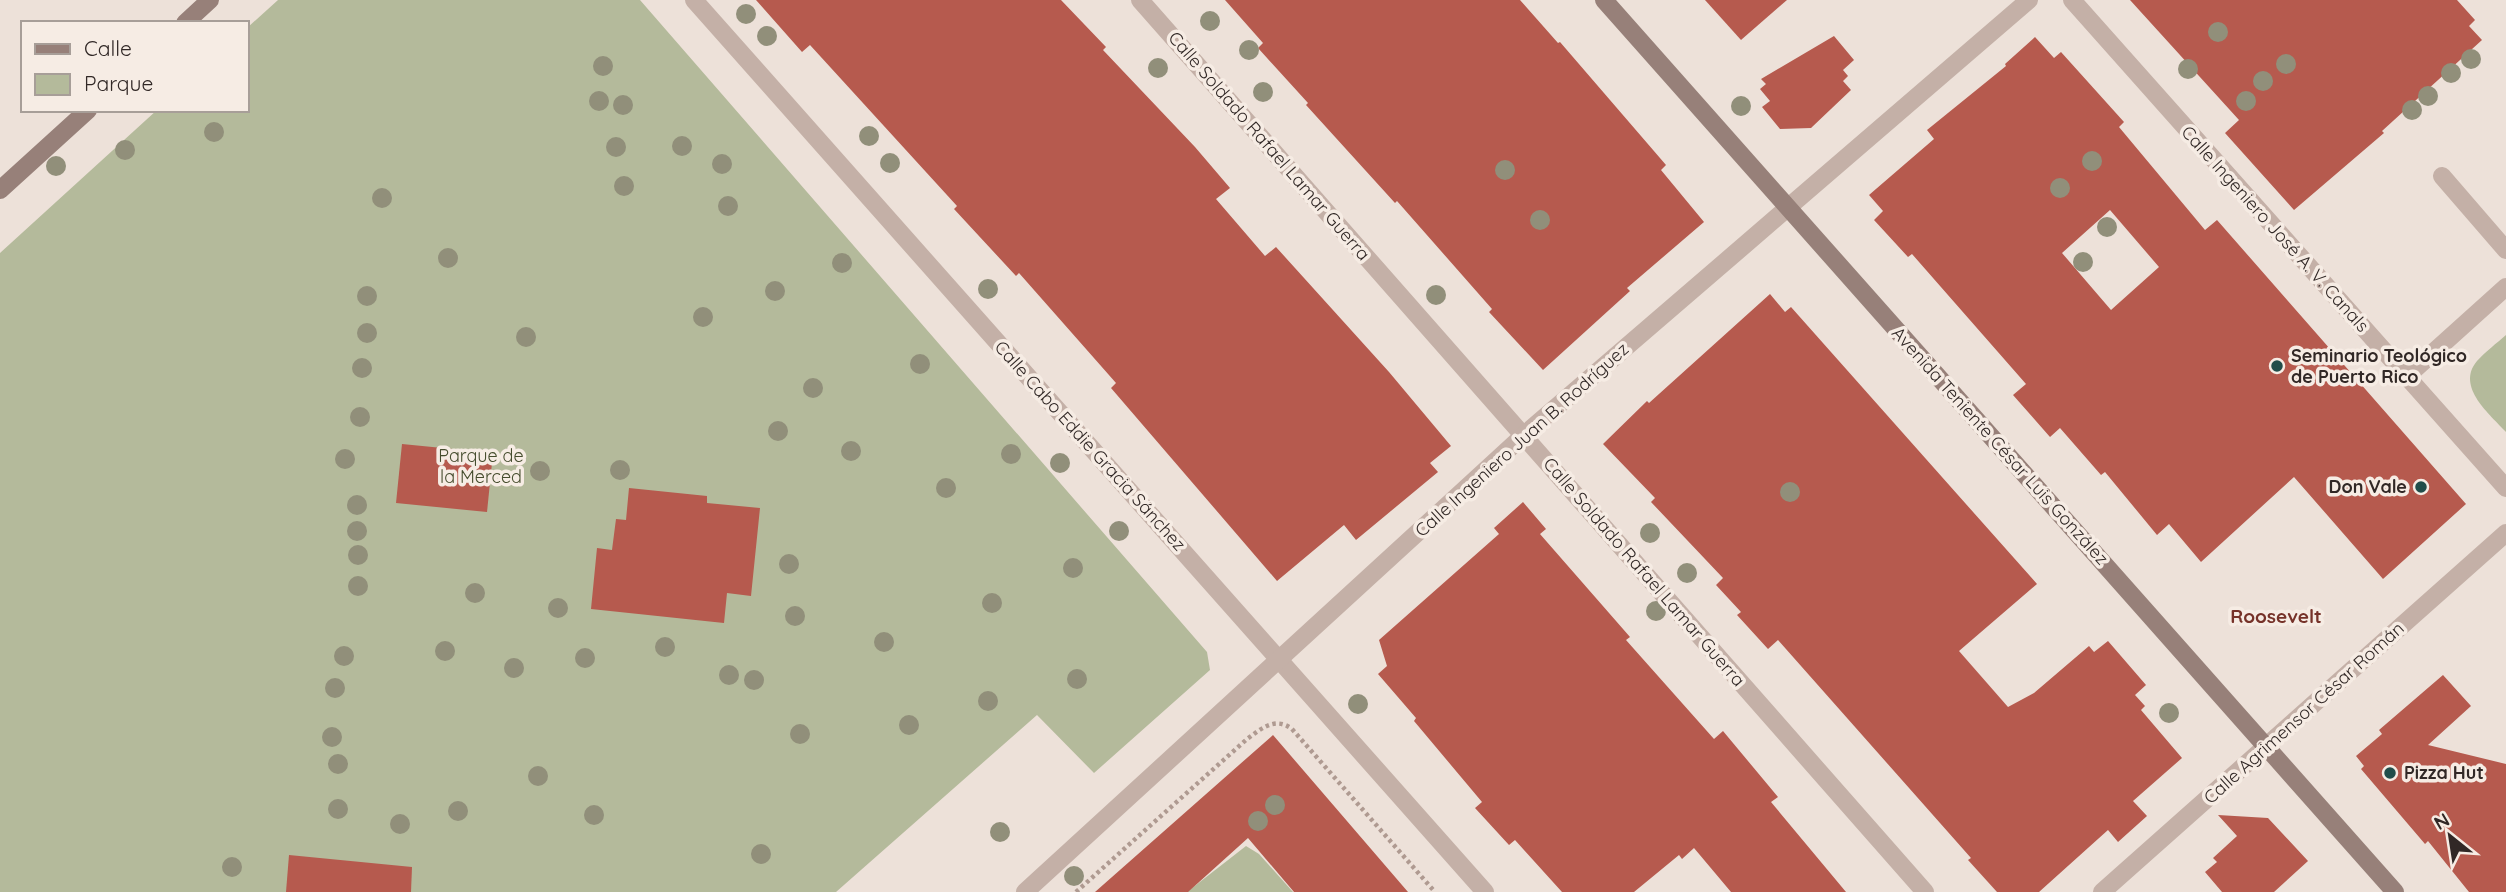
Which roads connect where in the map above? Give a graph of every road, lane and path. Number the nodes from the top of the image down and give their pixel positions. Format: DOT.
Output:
graph roads {
  1 [pos="210,0"];
  2 [pos="694,0"];
  3 [pos="1140,0"];
  4 [pos="1605,0"];
  5 [pos="2029,0"];
  6 [pos="2072,0"];
  7 [pos="187,21"];
  8 [pos="86,112"];
  9 [pos="2442,176"];
  10 [pos="0,190"];
  11 [pos="1789,208"];
  12 [pos="2506,250"];
  13 [pos="2506,287"];
  14 [pos="2406,377"];
  15 [pos="1524,435"];
  16 [pos="2506,488"];
  17 [pos="2506,533"];
  18 [pos="1280,660"];
  19 [pos="2268,746"];
  20 [pos="1025,892"];
  21 [pos="1076,892"];
  22 [pos="1435,892"];
  23 [pos="1485,892"];
  24 [pos="1925,892"];
  25 [pos="2102,892"];
  26 [pos="2395,892"];
  1 -- 7 [label="street"];
  2 -- 18 [label="street, Calle Cabo Eddie Gracia Sánchez"];
  3 -- 15 [label="street, Calle Soldado Rafael Lamar Guerra"];
  4 -- 11 [label="street, Avenida Teniente César Luis González"];
  5 -- 11 [label="street, Calle Ingeniero Juan B. Rodríguez"];
  6 -- 14 [label="street, Calle Ingeniero José A. V. Canals"];
  8 -- 10 [label="street"];
  9 -- 12 [label="street"];
  11 -- 15 [label="street, Calle Ingeniero Juan B. Rodríguez"];
  11 -- 19 [label="street, Avenida Teniente César Luis González"];
  13 -- 14 [label="street"];
  14 -- 16 [label="street, Calle Ingeniero José A. V. Canals"];
  15 -- 18 [label="street, Calle Ingeniero Juan B. Rodríguez"];
  15 -- 24 [label="street, Calle Soldado Rafael Lamar Guerra"];
  17 -- 19 [label="street, Calle Agrimensor César Román"];
  18 -- 20 [label="street, Calle Ingeniero Juan B. Rodríguez"];
  18 -- 23 [label="street, Calle Cabo Eddie Gracia Sánchez"];
  19 -- 25 [label="street, Calle Agrimensor César Román"];
  19 -- 26 [label="street, Avenida Teniente César Luis González"];
  21 -- 22 [label="path"];
}
